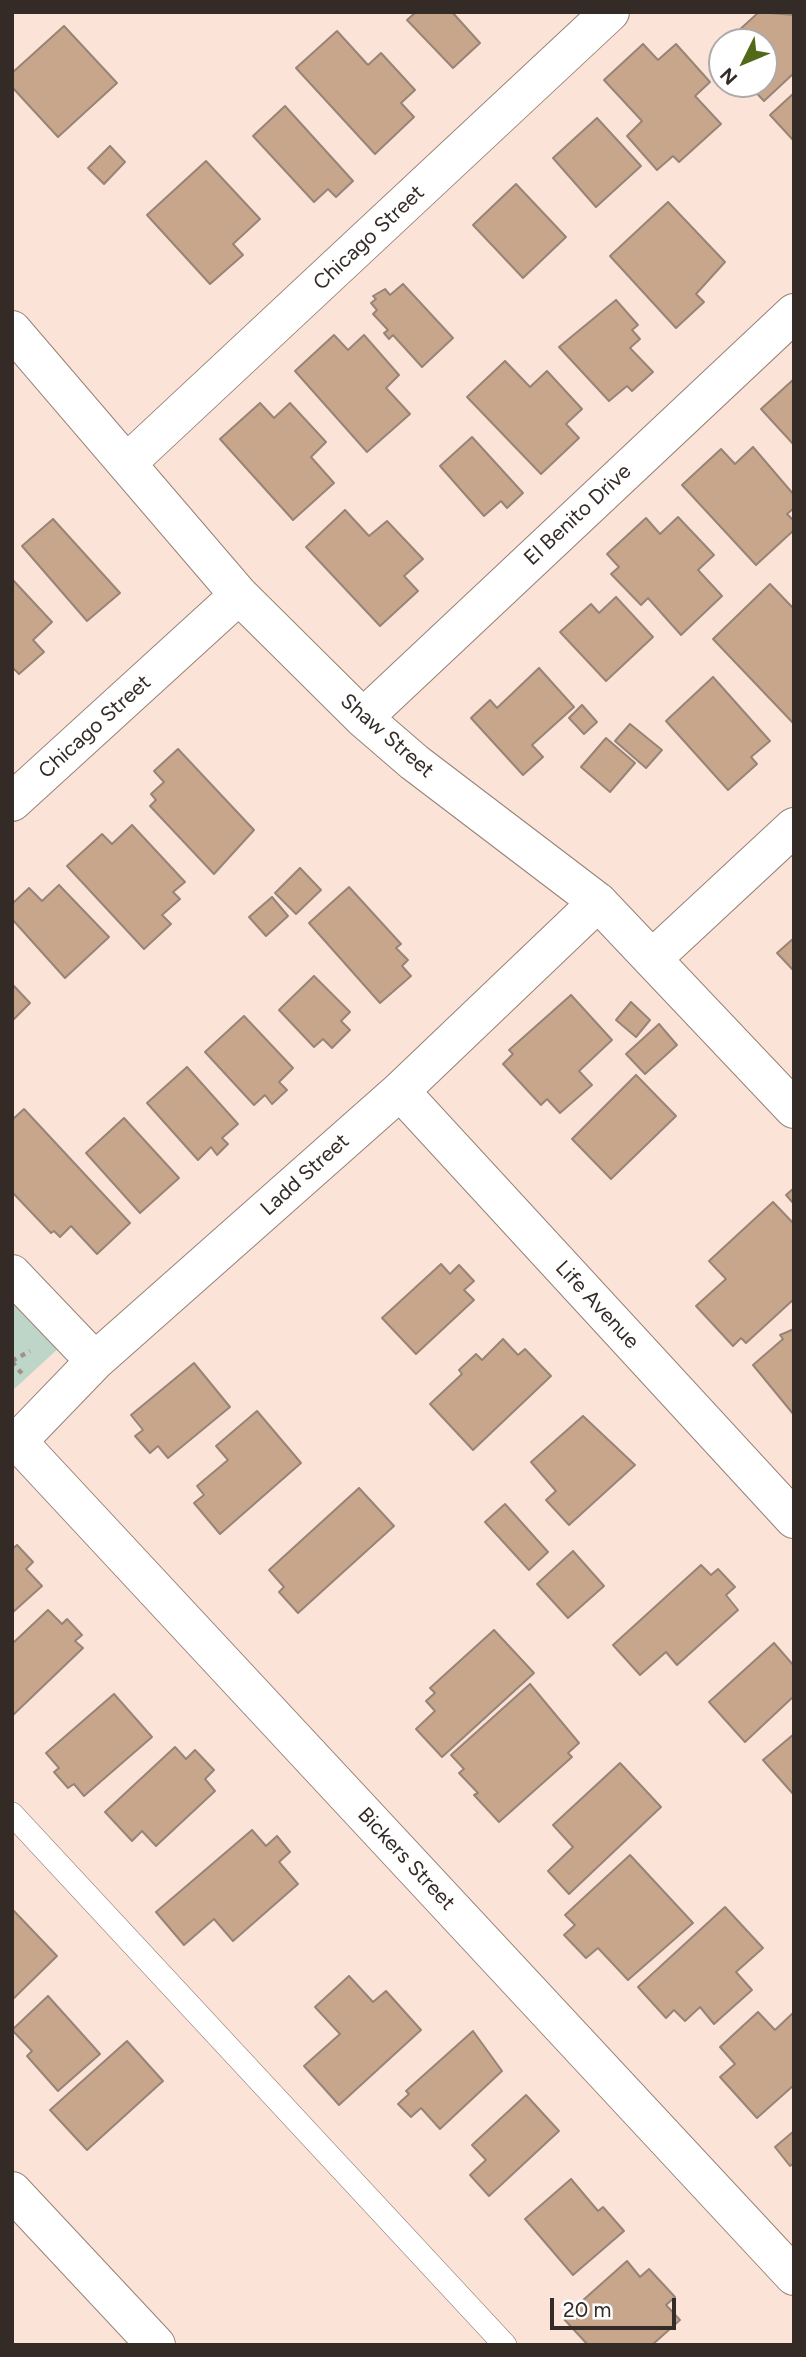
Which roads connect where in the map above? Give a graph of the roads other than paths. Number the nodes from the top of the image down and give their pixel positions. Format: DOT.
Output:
graph roads {
  1 [pos="610,12"];
  2 [pos="794,313"];
  3 [pos="12,330"];
  4 [pos="127,463"];
  5 [pos="239,595"];
  6 [pos="362,718"];
  7 [pos="12,802"];
  8 [pos="794,827"];
  9 [pos="598,902"];
  10 [pos="653,958"];
  11 [pos="400,1091"];
  12 [pos="794,1109"];
  13 [pos="12,1274"];
  14 [pos="94,1362"];
  15 [pos="15,1444"];
  16 [pos="794,1519"];
  17 [pos="12,1814"];
  18 [pos="12,2191"];
  19 [pos="794,2276"];
  20 [pos="156,2345"];
  21 [pos="505,2345"];
  1 -- 4 [label="street, Chicago Street"];
  2 -- 6 [label="street, El Benito Drive"];
  3 -- 4 [label="street, Shaw Street"];
  4 -- 5 [label="street, Shaw Street"];
  5 -- 6 [label="street, Shaw Street"];
  5 -- 7 [label="street, Chicago Street"];
  6 -- 9 [label="street, Shaw Street"];
  8 -- 10 [label="street"];
  9 -- 10 [label="street, Shaw Street"];
  9 -- 11 [label="street, Ladd Street"];
  10 -- 12 [label="street, Shaw Street"];
  11 -- 14 [label="street, Ladd Street"];
  11 -- 16 [label="street, Life Avenue"];
  13 -- 14 [label="street"];
  14 -- 15 [label="street, Ladd Street"];
  15 -- 19 [label="street, Bickers Street"];
  17 -- 21 [label="lane"];
  18 -- 20 [label="street"];
}
